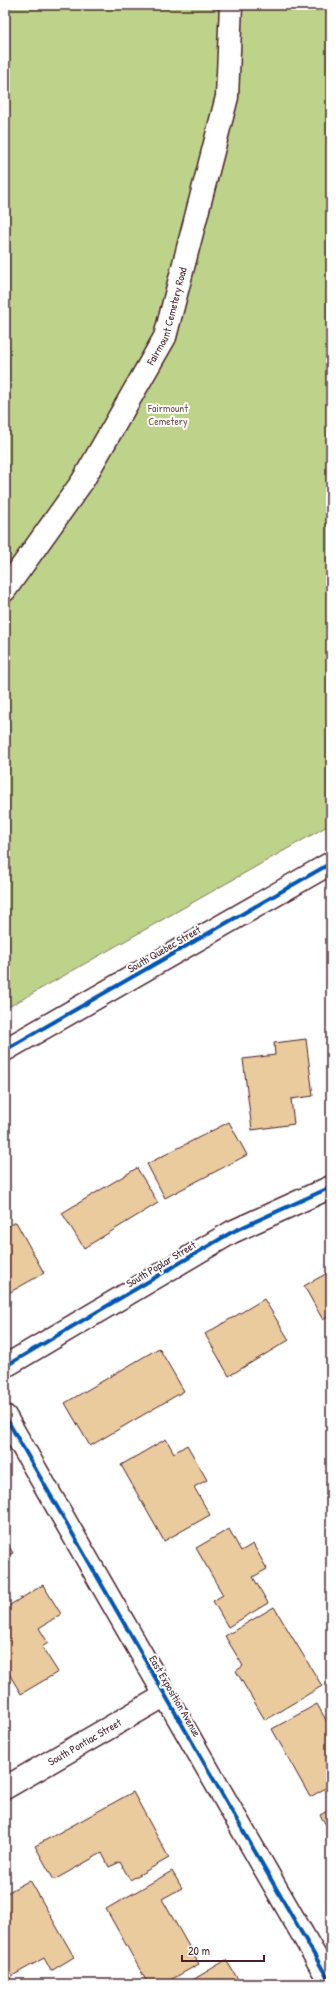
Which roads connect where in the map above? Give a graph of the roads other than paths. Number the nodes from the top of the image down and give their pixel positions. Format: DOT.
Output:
graph roads {
  1 [pos="232,5"];
  2 [pos="5,590"];
  3 [pos="331,863"];
  4 [pos="5,1050"];
  5 [pos="331,1187"];
  6 [pos="5,1364"];
  7 [pos="5,1416"];
  8 [pos="164,1696"];
  9 [pos="5,1788"];
  10 [pos="331,1984"];
  1 -- 2 [label="street, Fairmount Cemetery Road"];
  3 -- 4 [label="street, South Quebec Street"];
  5 -- 6 [label="street, South Poplar Street"];
  7 -- 8 [label="street, East Exposition Avenue"];
  8 -- 9 [label="street, South Pontiac Street"];
  8 -- 10 [label="street, East Exposition Avenue"];
}
